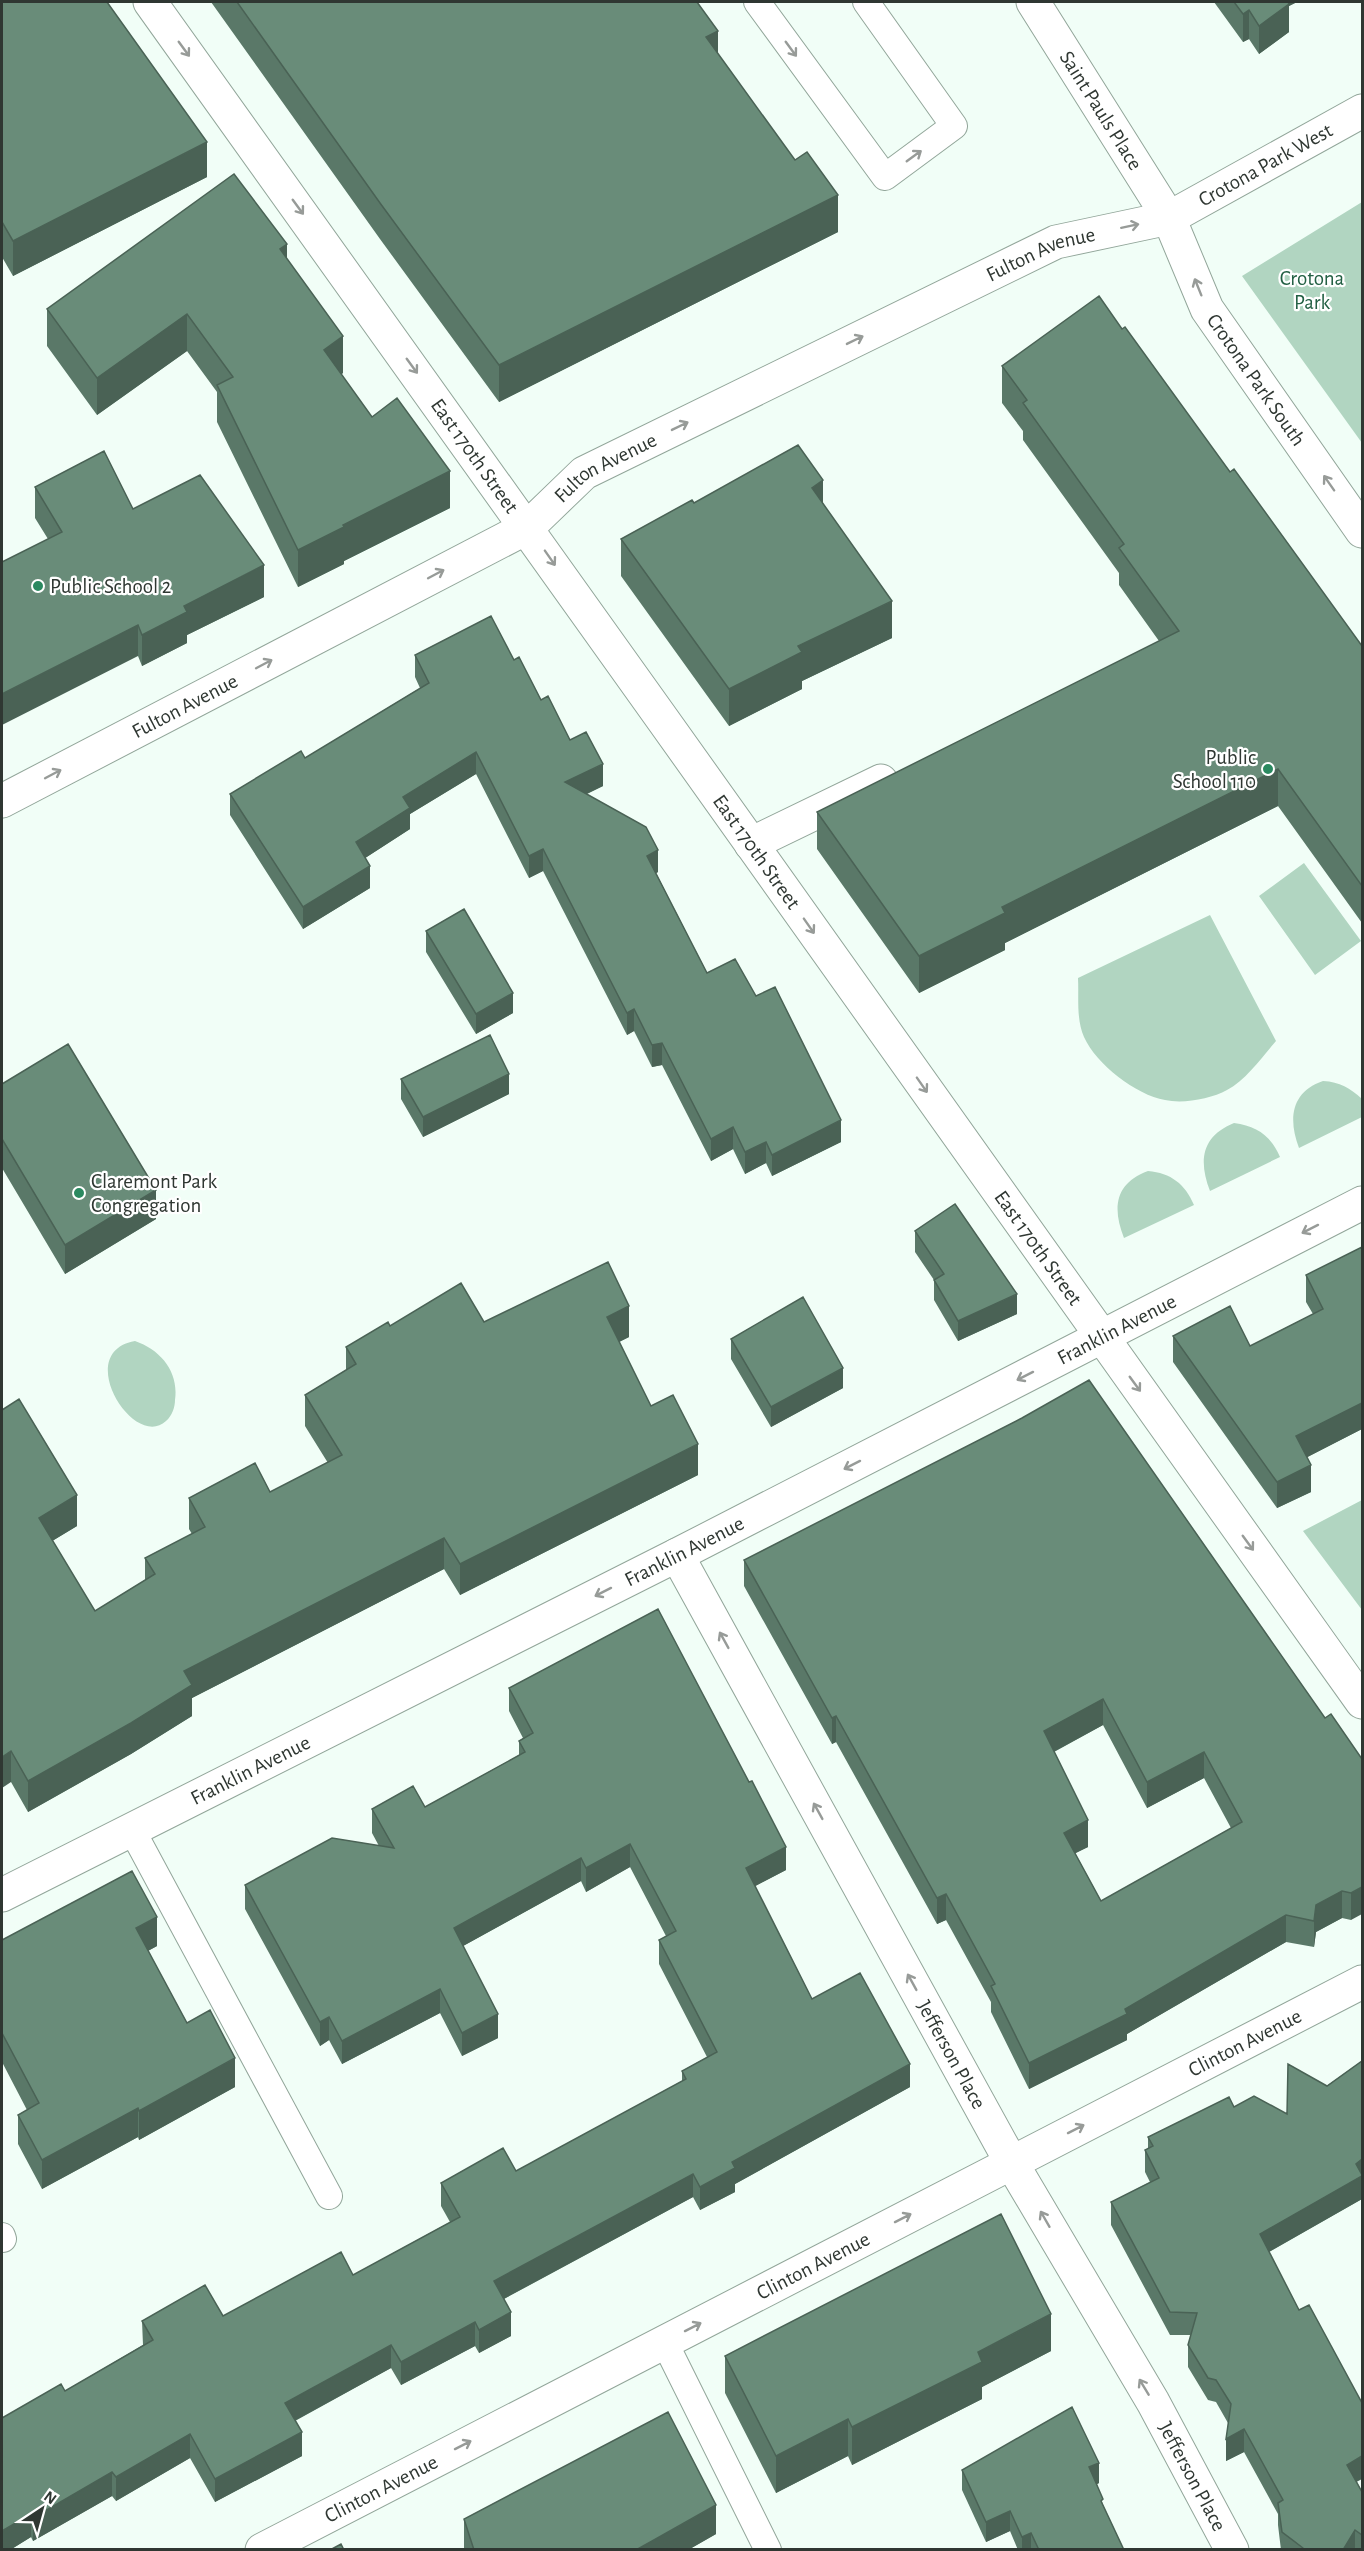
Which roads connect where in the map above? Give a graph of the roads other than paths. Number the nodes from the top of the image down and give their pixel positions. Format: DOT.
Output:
graph roads {
  1 [pos="150,2"];
  2 [pos="757,2"];
  3 [pos="866,2"];
  4 [pos="1033,2"];
  5 [pos="1362,111"];
  6 [pos="1168,218"];
  7 [pos="528,527"];
  8 [pos="1362,531"];
  9 [pos="912,766"];
  10 [pos="2,801"];
  11 [pos="751,844"];
  12 [pos="1362,1203"];
  13 [pos="1101,1337"];
  14 [pos="677,1555"];
  15 [pos="1362,1702"];
  16 [pos="132,1830"];
  17 [pos="2,1895"];
  18 [pos="1362,1982"];
  19 [pos="1011,2162"];
  20 [pos="328,2196"];
  21 [pos="664,2341"];
  22 [pos="262,2550"];
  23 [pos="768,2550"];
  24 [pos="1232,2550"];
  1 -- 7 [label="street, East 170th Street, one-way"];
  2 -- 3 [label="lane, one-way"];
  4 -- 6 [label="street, Saint Pauls Place"];
  5 -- 6 [label="street, Crotona Park West"];
  7 -- 6 [label="street, Fulton Avenue, one-way"];
  8 -- 6 [label="street, Crotona Park South, one-way"];
  10 -- 7 [label="street, Fulton Avenue, one-way"];
  7 -- 11 [label="street, East 170th Street, one-way"];
  9 -- 11 [label="street"];
  11 -- 13 [label="street, East 170th Street, one-way"];
  12 -- 13 [label="street, Franklin Avenue, one-way"];
  13 -- 14 [label="street, Franklin Avenue, one-way"];
  13 -- 15 [label="street, East 170th Street, one-way"];
  14 -- 16 [label="street, Franklin Avenue, one-way"];
  19 -- 14 [label="street, Jefferson Place, one-way"];
  16 -- 17 [label="street, Franklin Avenue"];
  16 -- 20 [label="lane"];
  19 -- 18 [label="street, Clinton Avenue, one-way"];
  21 -- 19 [label="street, Clinton Avenue, one-way"];
  24 -- 19 [label="street, Jefferson Place, one-way"];
  22 -- 21 [label="street, Clinton Avenue, one-way"];
  21 -- 23 [label="lane"];
}
